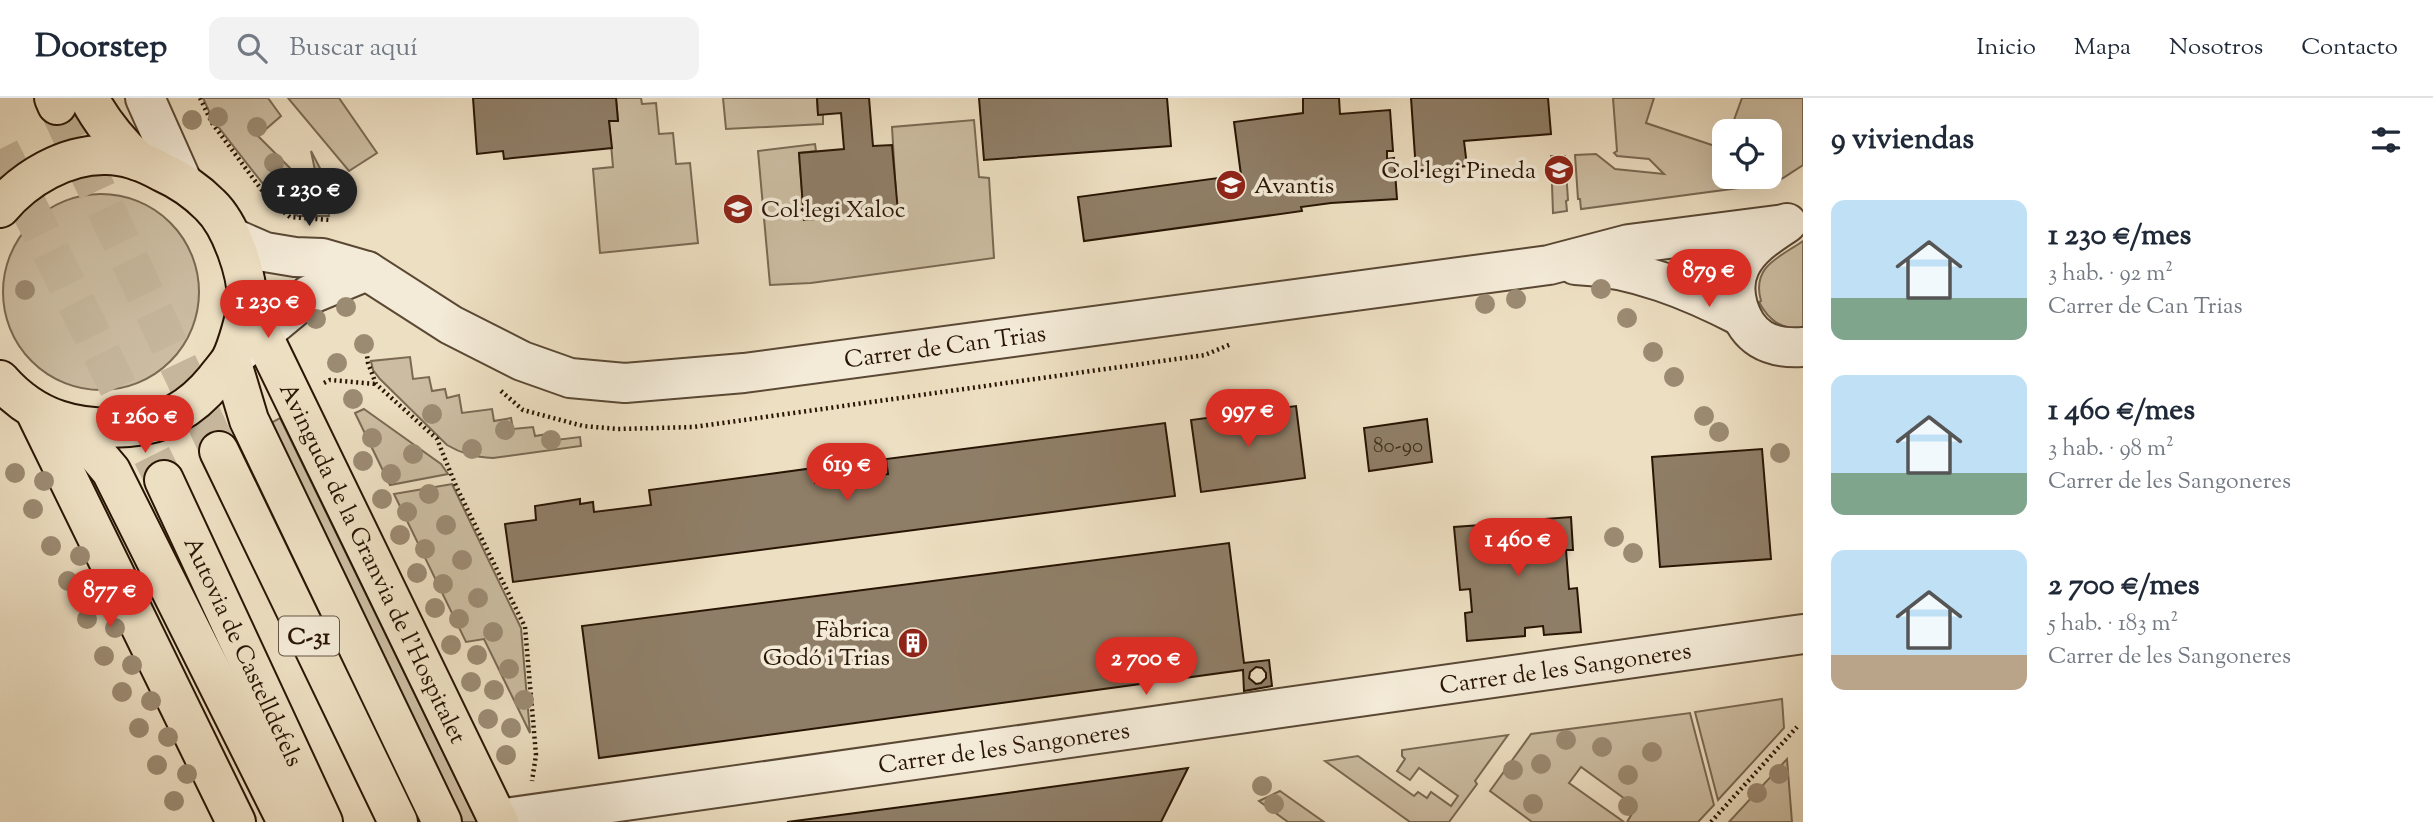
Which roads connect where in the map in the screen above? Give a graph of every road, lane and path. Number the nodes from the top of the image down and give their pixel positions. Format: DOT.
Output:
graph roads {
  1 [pos="145,98"];
  2 [pos="200,98"];
  3 [pos="67,100"];
  4 [pos="138,162"];
  5 [pos="182,181"];
  6 [pos="0,208"];
  7 [pos="1794,218"];
  8 [pos="330,220"];
  9 [pos="233,238"];
  10 [pos="1549,265"];
  11 [pos="367,271"];
  12 [pos="1742,317"];
  13 [pos="255,319"];
  14 [pos="365,340"];
  15 [pos="1802,352"];
  16 [pos="231,360"];
  17 [pos="376,384"];
  18 [pos="317,386"];
  19 [pos="23,401"];
  20 [pos="219,451"];
  21 [pos="164,480"];
  22 [pos="1803,634"];
  23 [pos="1797,727"];
  24 [pos="532,781"];
  25 [pos="498,821"];
  26 [pos="236,822"];
  27 [pos="287,822"];
  28 [pos="323,822"];
  29 [pos="398,822"];
  30 [pos="442,822"];
  31 [pos="1711,822"];
  1 -- 5 [label="street"];
  2 -- 8 [label="path"];
  3 -- 4 [label="main road"];
  4 -- 5 [label="main road"];
  4 -- 6 [label="main road"];
  5 -- 9 [label="main road"];
  7 -- 10 [label="street, Carrer de Can Trias"];
  7 -- 12 [label="street"];
  9 -- 11 [label="street, Carrer de Can Trias"];
  9 -- 13 [label="main road"];
  10 -- 11 [label="street, Carrer de Can Trias"];
  10 -- 12 [label="street, Carrer de Can Trias"];
  11 -- 13 [label="street"];
  12 -- 15 [label="street"];
  13 -- 16 [label="main road"];
  13 -- 25 [label="main road, Avinguda de la Granvia de l'Hospitalet"];
  14 -- 17 [label="path"];
  16 -- 19 [label="main road"];
  16 -- 30 [label="main road"];
  17 -- 18 [label="path"];
  17 -- 24 [label="path"];
  19 -- 26 [label="main road"];
  19 -- 27 [label="main road"];
  20 -- 29 [label="main road, C-31"];
  21 -- 28 [label="main road, Autovia de Castelldefels / C-31"];
  22 -- 25 [label="street, Carrer de les Sangoneres"];
  23 -- 31 [label="path"];
}
